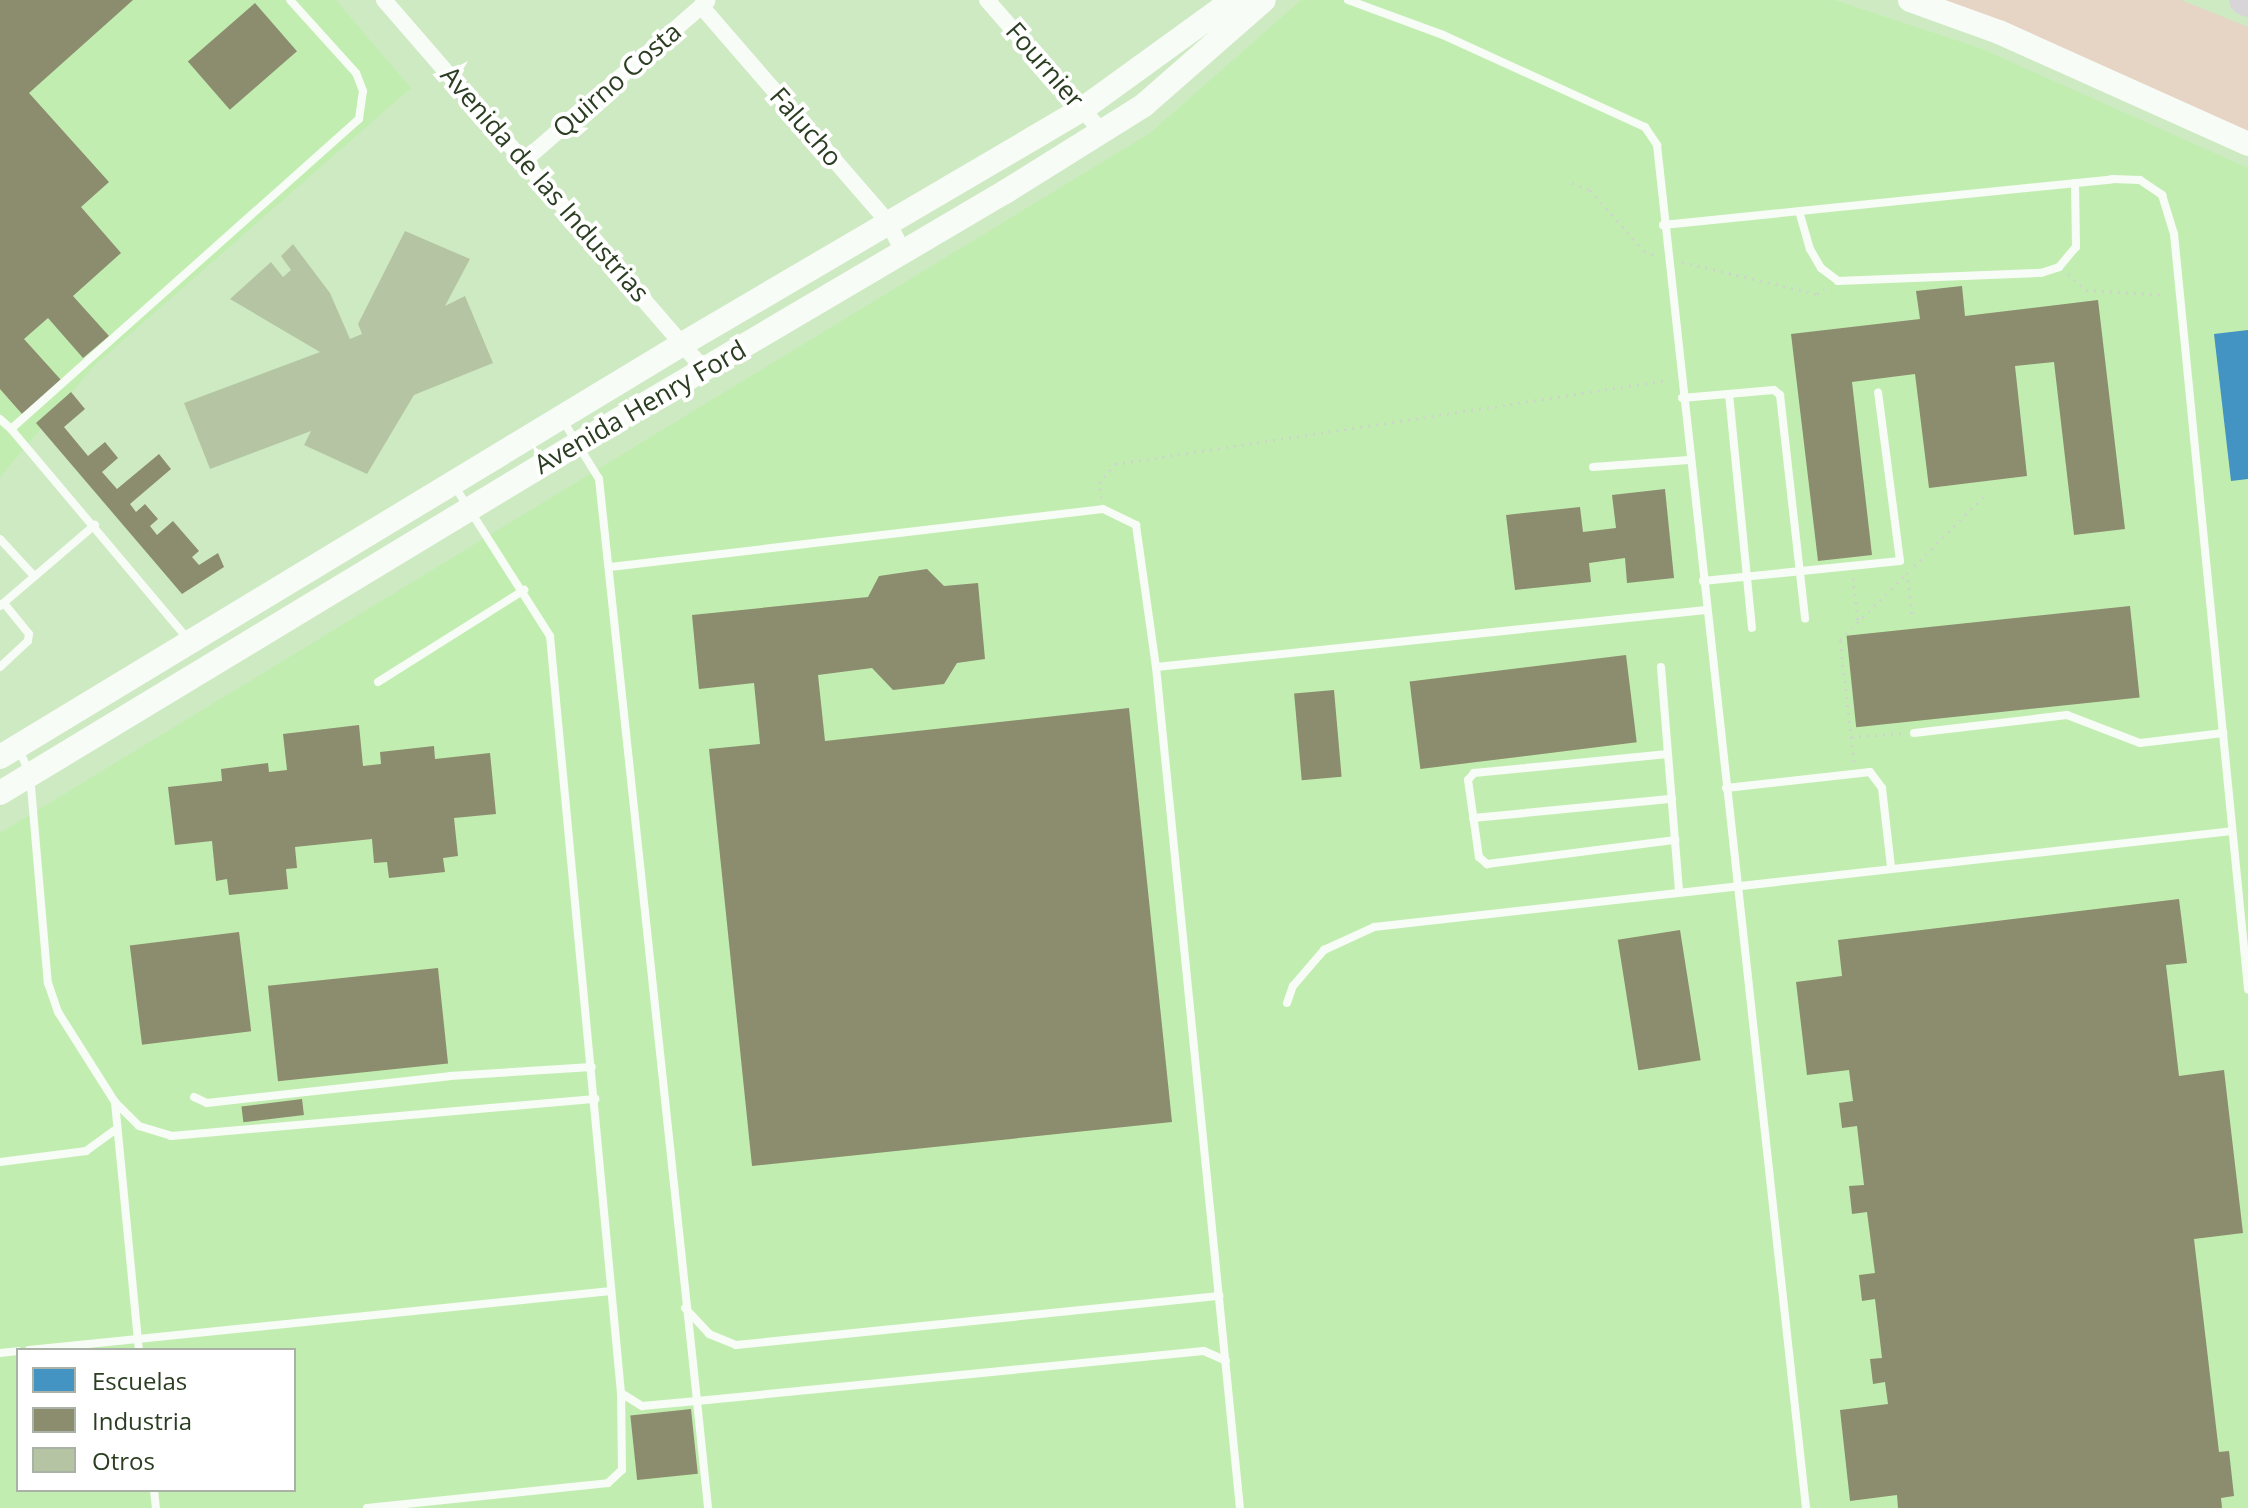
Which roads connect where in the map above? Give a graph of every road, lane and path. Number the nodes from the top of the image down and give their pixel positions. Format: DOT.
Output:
graph roads {
  1 [pos="290,0"];
  2 [pos="384,0"];
  3 [pos="987,0"];
  4 [pos="1233,0"];
  5 [pos="1264,0"];
  6 [pos="1348,0"];
  7 [pos="1370,0"];
  8 [pos="1910,0"];
  9 [pos="705,3"];
  10 [pos="1373,11"];
  11 [pos="1084,108"];
  12 [pos="1102,132"];
  13 [pos="2248,144"];
  14 [pos="525,160"];
  15 [pos="1572,183"];
  16 [pos="2075,183"];
  17 [pos="1799,211"];
  18 [pos="888,222"];
  19 [pos="1663,225"];
  20 [pos="903,252"];
  21 [pos="1667,258"];
  22 [pos="2059,267"];
  23 [pos="1838,281"];
  24 [pos="2180,296"];
  25 [pos="684,343"];
  26 [pos="704,370"];
  27 [pos="1680,379"];
  28 [pos="1878,392"];
  29 [pos="1729,394"];
  30 [pos="1682,398"];
  31 [pos="560,417"];
  32 [pos="0,419"];
  33 [pos="11,429"];
  34 [pos="577,444"];
  35 [pos="1689,460"];
  36 [pos="1593,467"];
  37 [pos="453,483"];
  38 [pos="1983,497"];
  39 [pos="469,509"];
  40 [pos="1103,509"];
  41 [pos="95,525"];
  42 [pos="0,539"];
  43 [pos="1900,561"];
  44 [pos="610,567"];
  45 [pos="1852,569"];
  46 [pos="1801,573"];
  47 [pos="1907,573"];
  48 [pos="34,576"];
  49 [pos="1748,577"];
  50 [pos="1703,581"];
  51 [pos="524,590"];
  52 [pos="2,604"];
  53 [pos="1706,610"];
  54 [pos="1912,616"];
  55 [pos="1805,619"];
  56 [pos="1858,622"];
  57 [pos="1752,628"];
  58 [pos="191,642"];
  59 [pos="0,667"];
  60 [pos="1156,667"];
  61 [pos="1661,667"];
  62 [pos="378,682"];
  63 [pos="1914,733"];
  64 [pos="2223,733"];
  65 [pos="1851,737"];
  66 [pos="9,752"];
  67 [pos="1668,754"];
  68 [pos="1855,770"];
  69 [pos="30,775"];
  70 [pos="1726,788"];
  71 [pos="0,793"];
  72 [pos="1672,799"];
  73 [pos="1473,818"];
  74 [pos="2232,831"];
  75 [pos="1675,840"];
  76 [pos="1891,867"];
  77 [pos="1738,883"];
  78 [pos="1679,890"];
  79 [pos="2248,989"];
  80 [pos="1287,1003"];
  81 [pos="592,1067"];
  82 [pos="194,1097"];
  83 [pos="595,1099"];
  84 [pos="115,1102"];
  85 [pos="114,1130"];
  86 [pos="0,1162"];
  87 [pos="611,1291"];
  88 [pos="1220,1296"];
  89 [pos="684,1307"];
  90 [pos="139,1345"];
  91 [pos="73,1348"];
  92 [pos="1226,1361"];
  93 [pos="621,1393"];
  94 [pos="697,1401"];
  95 [pos="367,1508"];
  96 [pos="708,1508"];
  97 [pos="1240,1508"];
  98 [pos="1806,1508"];
  1 -- 33 [label="lane"];
  2 -- 14 [label="street, Avenida de las Industrias"];
  3 -- 11 [label="street, Fournier"];
  4 -- 11 [label="main road, Avenida Henry Ford"];
  5 -- 12 [label="main road, Avenida Henry Ford"];
  6 -- 10 [label="lane"];
  7 -- 10 [label="lane"];
  8 -- 13 [label="main road"];
  9 -- 14 [label="street, Quirno Costa"];
  9 -- 18 [label="street, Falucho"];
  10 -- 19 [label="lane"];
  11 -- 12 [label="street, Fournier"];
  11 -- 18 [label="main road, Avenida Henry Ford"];
  12 -- 20 [label="main road, Avenida Henry Ford"];
  14 -- 25 [label="street, Avenida de las Industrias"];
  15 -- 21 [label="path"];
  16 -- 17 [label="lane"];
  16 -- 22 [label="lane"];
  16 -- 24 [label="lane"];
  17 -- 19 [label="lane"];
  17 -- 23 [label="lane"];
  18 -- 20 [label="street, Falucho"];
  18 -- 25 [label="main road, Avenida Henry Ford"];
  19 -- 21 [label="lane"];
  20 -- 26 [label="main road, Avenida Henry Ford"];
  21 -- 23 [label="path"];
  21 -- 27 [label="lane"];
  22 -- 23 [label="lane"];
  22 -- 24 [label="path"];
  24 -- 64 [label="lane"];
  25 -- 26 [label="street, Avenida de las Industrias"];
  25 -- 31 [label="main road, Avenida Henry Ford"];
  26 -- 34 [label="main road, Avenida Henry Ford"];
  27 -- 30 [label="lane"];
  27 -- 40 [label="path"];
  28 -- 43 [label="lane"];
  29 -- 30 [label="lane"];
  29 -- 46 [label="lane"];
  29 -- 49 [label="lane"];
  30 -- 35 [label="lane"];
  31 -- 34 [label="lane"];
  31 -- 37 [label="main road, Avenida Henry Ford"];
  32 -- 33 [label="lane"];
  33 -- 41 [label="lane"];
  34 -- 39 [label="main road, Avenida Henry Ford"];
  34 -- 44 [label="lane"];
  35 -- 36 [label="lane"];
  35 -- 50 [label="lane"];
  37 -- 39 [label="lane"];
  37 -- 58 [label="main road, Avenida Henry Ford"];
  38 -- 47 [label="path"];
  39 -- 51 [label="lane"];
  39 -- 69 [label="main road, Avenida Henry Ford"];
  40 -- 44 [label="lane"];
  40 -- 60 [label="lane"];
  41 -- 48 [label="lane"];
  41 -- 58 [label="lane"];
  42 -- 48 [label="lane"];
  43 -- 45 [label="lane"];
  43 -- 47 [label="path"];
  44 -- 89 [label="lane"];
  45 -- 46 [label="lane"];
  45 -- 56 [label="path"];
  46 -- 49 [label="lane"];
  46 -- 55 [label="lane"];
  47 -- 54 [label="path"];
  47 -- 56 [label="path"];
  48 -- 52 [label="lane"];
  49 -- 50 [label="lane"];
  49 -- 57 [label="lane"];
  50 -- 53 [label="lane"];
  51 -- 62 [label="lane"];
  51 -- 81 [label="lane"];
  52 -- 59 [label="lane"];
  53 -- 60 [label="lane"];
  53 -- 70 [label="lane"];
  56 -- 65 [label="path"];
  58 -- 66 [label="main road, Avenida Henry Ford"];
  60 -- 88 [label="lane"];
  61 -- 67 [label="lane"];
  63 -- 64 [label="lane"];
  63 -- 65 [label="path"];
  64 -- 74 [label="lane"];
  65 -- 68 [label="path"];
  66 -- 69 [label="lane"];
  67 -- 72 [label="lane"];
  67 -- 73 [label="lane"];
  68 -- 70 [label="lane"];
  68 -- 76 [label="lane"];
  69 -- 71 [label="main road, Avenida Henry Ford"];
  69 -- 84 [label="lane"];
  70 -- 77 [label="lane"];
  72 -- 73 [label="lane"];
  72 -- 75 [label="lane"];
  73 -- 75 [label="lane"];
  74 -- 76 [label="lane"];
  74 -- 79 [label="lane"];
  75 -- 78 [label="lane"];
  76 -- 77 [label="lane"];
  77 -- 78 [label="lane"];
  77 -- 98 [label="lane"];
  78 -- 80 [label="lane"];
  81 -- 82 [label="lane"];
  81 -- 83 [label="lane"];
  83 -- 84 [label="lane"];
  83 -- 87 [label="lane"];
  84 -- 85 [label="lane"];
  85 -- 86 [label="lane"];
  85 -- 90 [label="lane"];
  87 -- 90 [label="lane"];
  87 -- 93 [label="lane"];
  88 -- 89 [label="lane"];
  88 -- 92 [label="lane"];
  89 -- 94 [label="lane"];
  90 -- 91 [label="lane"];
  92 -- 94 [label="lane"];
  92 -- 97 [label="lane"];
  93 -- 94 [label="lane"];
  93 -- 95 [label="lane"];
  94 -- 96 [label="lane"];
}
